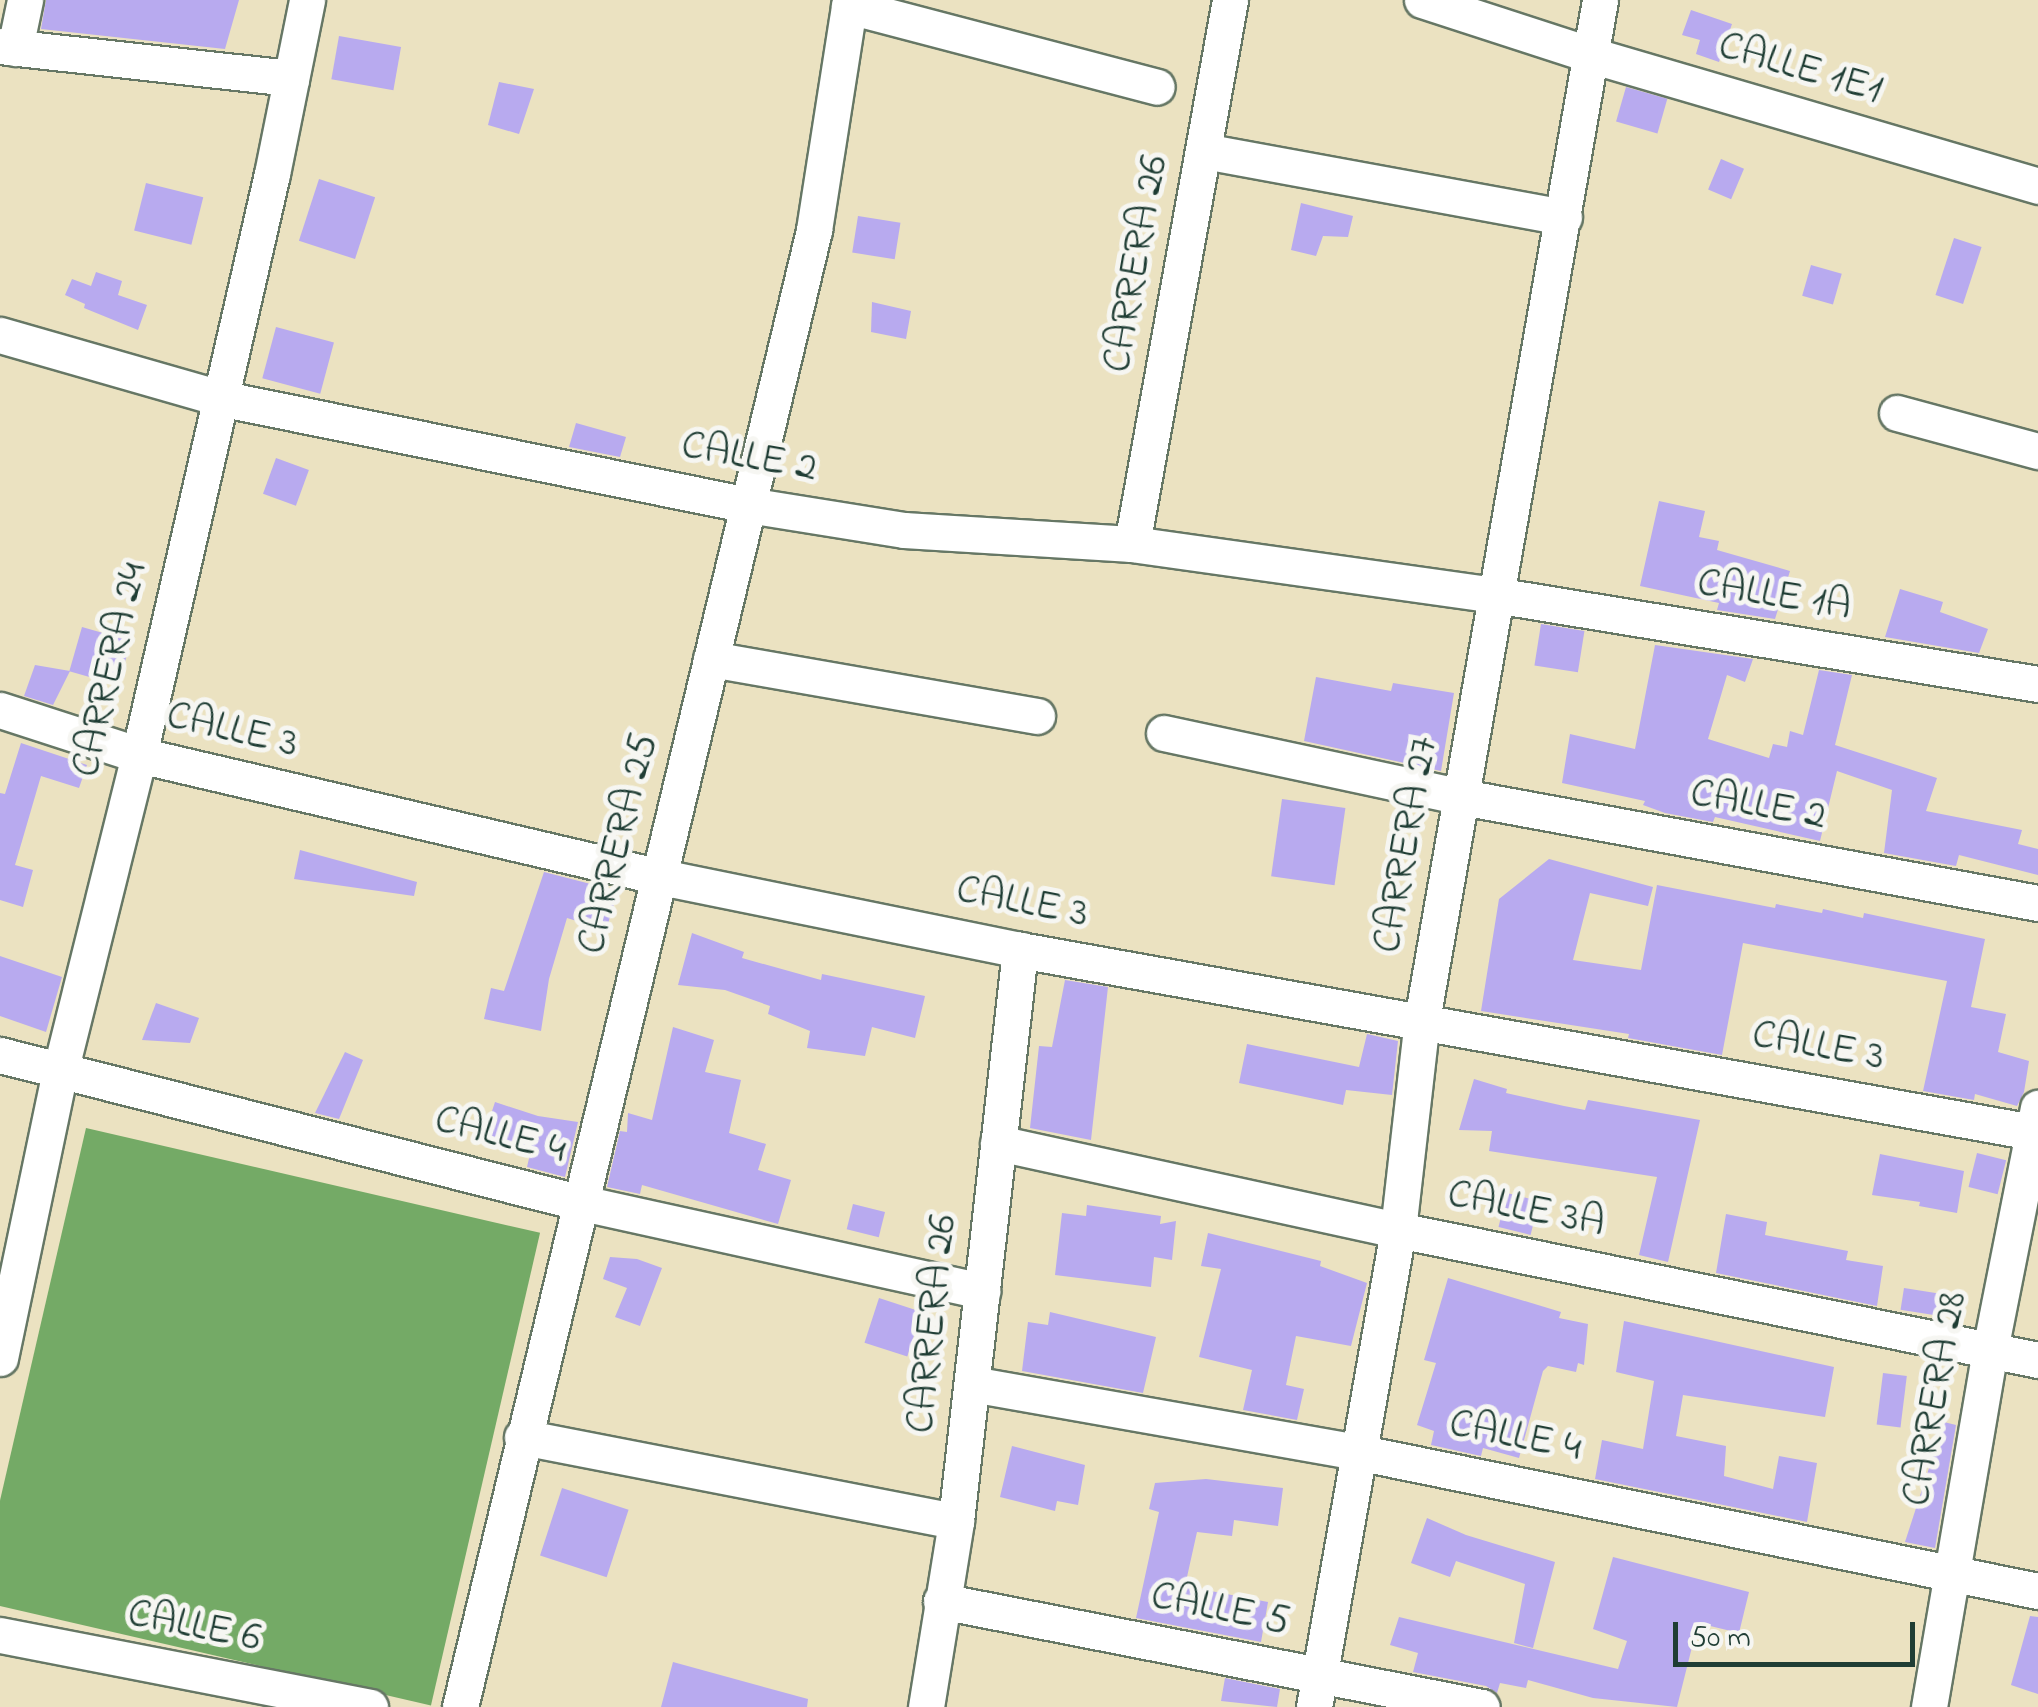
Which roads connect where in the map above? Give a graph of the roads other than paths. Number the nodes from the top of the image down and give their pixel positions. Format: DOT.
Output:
graph roads {
  1 [pos="25,0"];
  2 [pos="307,0"];
  3 [pos="1230,0"];
  4 [pos="1422,0"];
  5 [pos="1600,0"];
  6 [pos="849,3"];
  7 [pos="8,47"];
  8 [pos="1590,54"];
  9 [pos="291,78"];
  10 [pos="1157,86"];
  11 [pos="1204,150"];
  12 [pos="2038,186"];
  13 [pos="1564,218"];
  14 [pos="0,335"];
  15 [pos="219,398"];
  16 [pos="1897,413"];
  17 [pos="2038,451"];
  18 [pos="748,505"];
  19 [pos="1132,544"];
  20 [pos="1496,595"];
  21 [pos="711,659"];
  22 [pos="2038,684"];
  23 [pos="0,710"];
  24 [pos="1037,716"];
  25 [pos="1164,733"];
  26 [pos="139,756"];
  27 [pos="1462,798"];
  28 [pos="656,876"];
  29 [pos="2038,902"];
  30 [pos="1020,950"];
  31 [pos="1422,1020"];
  32 [pos="0,1055"];
  33 [pos="60,1072"];
  34 [pos="2037,1124"];
  35 [pos="998,1143"];
  36 [pos="582,1203"];
  37 [pos="1398,1230"];
  38 [pos="9,1279"];
  39 [pos="982,1292"];
  40 [pos="1990,1350"];
  41 [pos="0,1358"];
  42 [pos="2038,1360"];
  43 [pos="972,1384"];
  44 [pos="522,1437"];
  45 [pos="1357,1452"];
  46 [pos="956,1521"];
  47 [pos="1950,1570"];
  48 [pos="2038,1591"];
  49 [pos="941,1601"];
  50 [pos="0,1635"];
  51 [pos="1316,1691"];
  52 [pos="370,1707"];
  53 [pos="460,1707"];
  54 [pos="926,1707"];
  55 [pos="1482,1707"];
  56 [pos="1928,1707"];
  1 -- 7 [label="street"];
  2 -- 9 [label="street, CARRERA 24"];
  3 -- 11 [label="street, CARRERA 26"];
  4 -- 8 [label="street, CALLE 1E1"];
  5 -- 8 [label="street, CARRERA 27"];
  6 -- 10 [label="street"];
  6 -- 18 [label="street, CARRERA 25"];
  7 -- 9 [label="street"];
  8 -- 12 [label="street, CALLE 1E1"];
  8 -- 13 [label="street, CARRERA 27"];
  9 -- 15 [label="street, CARRERA 24"];
  11 -- 13 [label="street"];
  11 -- 19 [label="street, CARRERA 26"];
  13 -- 20 [label="street, CARRERA 27"];
  14 -- 15 [label="street, CALLE 2"];
  15 -- 18 [label="street, CALLE 2"];
  15 -- 26 [label="street, CARRERA 24"];
  16 -- 17 [label="street"];
  18 -- 19 [label="street, CALLE 2"];
  18 -- 21 [label="street, CARRERA 25"];
  19 -- 20 [label="street, CALLE 2"];
  20 -- 22 [label="street, CALLE 1A"];
  20 -- 27 [label="street, CARRERA 27"];
  21 -- 24 [label="street"];
  21 -- 28 [label="street, CARRERA 25"];
  23 -- 26 [label="street, CALLE 3"];
  25 -- 27 [label="street, CALLE 2"];
  26 -- 28 [label="street, CALLE 3"];
  26 -- 33 [label="street, CARRERA 24"];
  27 -- 29 [label="street, CALLE 2"];
  27 -- 31 [label="street, CARRERA 27"];
  28 -- 30 [label="street, CALLE 3"];
  28 -- 36 [label="street, CARRERA 25"];
  30 -- 31 [label="street, CALLE 3"];
  30 -- 35 [label="street, CARRERA 26"];
  31 -- 34 [label="street, CALLE 3"];
  31 -- 37 [label="street, CARRERA 27"];
  32 -- 33 [label="street, CALLE 4"];
  33 -- 36 [label="street, CALLE 4"];
  33 -- 38 [label="street, CARRERA 24"];
  34 -- 40 [label="street, CARRERA 28"];
  35 -- 37 [label="street, CALLE 3A"];
  35 -- 39 [label="street, CARRERA 26"];
  36 -- 39 [label="street, CALLE 4"];
  36 -- 44 [label="street, CARRERA 25"];
  37 -- 40 [label="street, CALLE 3A"];
  37 -- 45 [label="street, CARRERA 27"];
  38 -- 41 [label="street, CARRERA 24"];
  39 -- 43 [label="street, CARRERA 26"];
  40 -- 42 [label="street, CALLE 3A"];
  40 -- 47 [label="street, CARRERA 28"];
  43 -- 45 [label="street, CALLE 4"];
  43 -- 46 [label="street, CARRERA 26"];
  44 -- 46 [label="street"];
  44 -- 53 [label="street, CARRERA 25"];
  45 -- 47 [label="street, CALLE 4"];
  45 -- 51 [label="street, CARRERA 27"];
  46 -- 49 [label="street, CARRERA 26"];
  47 -- 48 [label="street, CALLE 4"];
  47 -- 56 [label="street, CARRERA 28"];
  49 -- 51 [label="street, CALLE 5"];
  49 -- 54 [label="street, CARRERA 26"];
  50 -- 52 [label="street, CALLE 6"];
  51 -- 55 [label="street, CALLE 5"];
}
